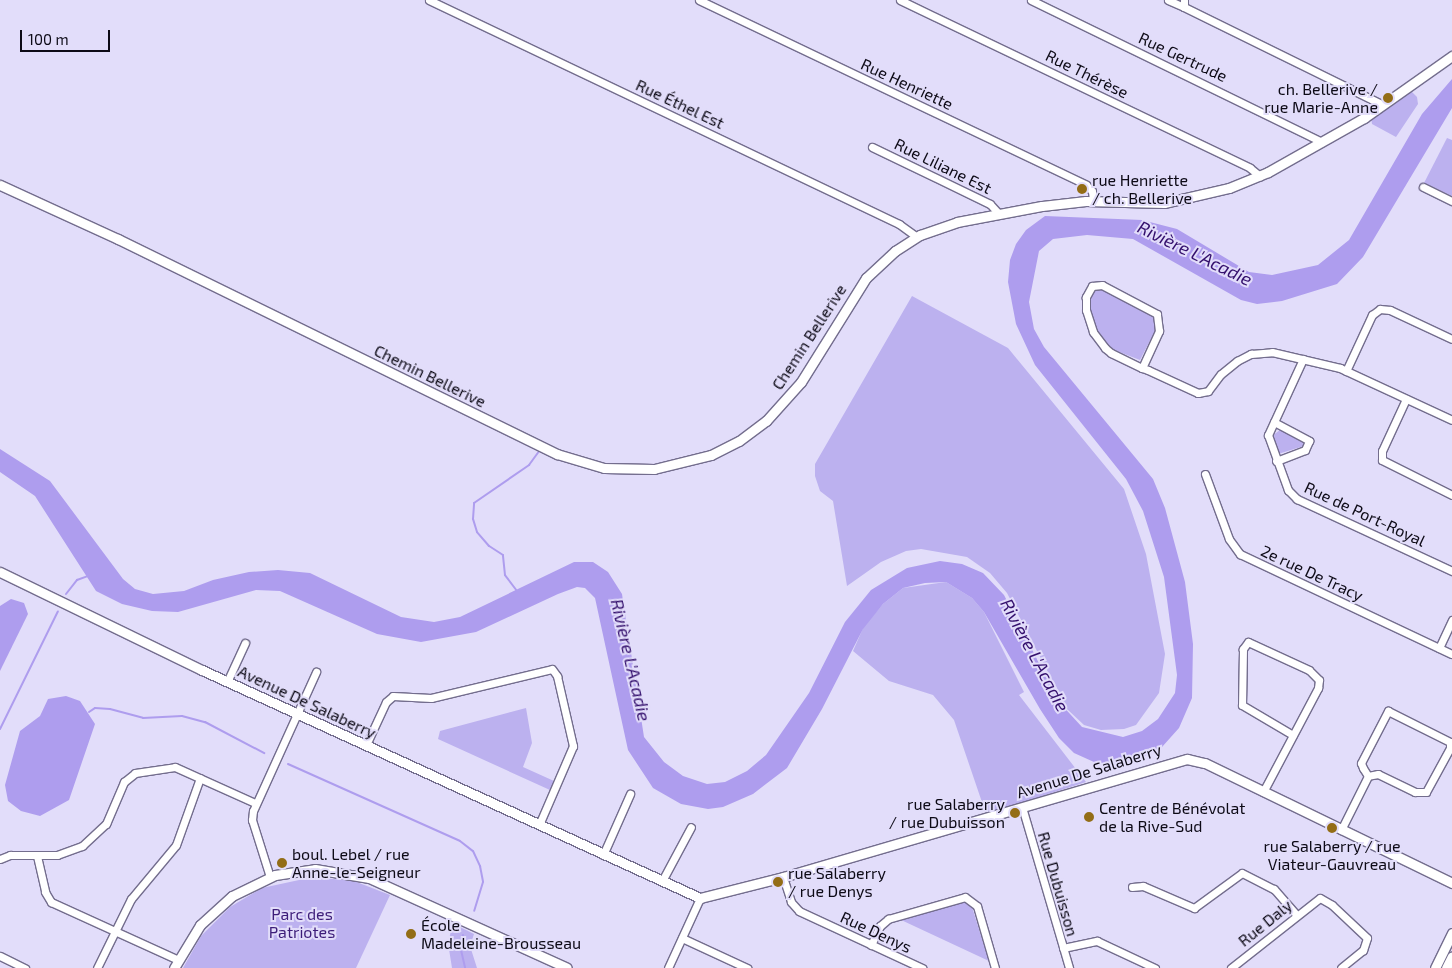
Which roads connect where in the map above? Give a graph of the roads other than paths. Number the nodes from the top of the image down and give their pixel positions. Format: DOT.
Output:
graph roads {
  1 [pos="430,0"];
  2 [pos="699,0"];
  3 [pos="900,0"];
  4 [pos="1031,0"];
  5 [pos="1168,0"];
  6 [pos="1184,3"];
  7 [pos="1452,56"];
  8 [pos="1382,105"];
  9 [pos="1322,142"];
  10 [pos="872,147"];
  11 [pos="1260,176"];
  12 [pos="0,185"];
  13 [pos="1422,187"];
  14 [pos="1093,201"];
  15 [pos="1452,201"];
  16 [pos="998,213"];
  17 [pos="916,237"];
  18 [pos="1452,339"];
  19 [pos="1303,359"];
  20 [pos="1142,368"];
  21 [pos="1346,371"];
  22 [pos="1406,399"];
  23 [pos="1452,420"];
  24 [pos="1274,422"];
  25 [pos="1276,461"];
  26 [pos="1205,474"];
  27 [pos="1452,496"];
  28 [pos="1452,571"];
  29 [pos="0,572"];
  30 [pos="1452,620"];
  31 [pos="245,643"];
  32 [pos="1439,648"];
  33 [pos="1452,654"];
  34 [pos="316,672"];
  35 [pos="227,682"];
  36 [pos="297,714"];
  37 [pos="1293,735"];
  38 [pos="366,745"];
  39 [pos="1368,776"];
  40 [pos="200,778"];
  41 [pos="1264,792"];
  42 [pos="630,794"];
  43 [pos="255,803"];
  44 [pos="1022,807"];
  45 [pos="539,825"];
  46 [pos="691,826"];
  47 [pos="1341,830"];
  48 [pos="603,855"];
  49 [pos="37,856"];
  50 [pos="0,859"];
  51 [pos="270,877"];
  52 [pos="783,877"];
  53 [pos="662,881"];
  54 [pos="1452,883"];
  55 [pos="1132,887"];
  56 [pos="700,898"];
  57 [pos="1297,915"];
  58 [pos="114,931"];
  59 [pos="1452,934"];
  60 [pos="682,938"];
  61 [pos="871,945"];
  62 [pos="1063,948"];
  63 [pos="0,956"];
  64 [pos="1452,956"];
  65 [pos="176,964"];
  66 [pos="25,968"];
  67 [pos="97,968"];
  68 [pos="567,968"];
  69 [pos="668,968"];
  70 [pos="748,968"];
  71 [pos="922,968"];
  72 [pos="994,968"];
  73 [pos="1068,968"];
  74 [pos="1154,968"];
  75 [pos="1231,968"];
  76 [pos="1341,968"];
  77 [pos="1436,968"];
  78 [pos="1446,968"];
  1 -- 17 [label="street, Rue Éthel Est"];
  2 -- 14 [label="street, Rue Henriette"];
  3 -- 11 [label="street, Rue Thérèse"];
  4 -- 9 [label="street, Rue Gertrude"];
  5 -- 6 [label="street"];
  6 -- 8 [label="street"];
  7 -- 8 [label="street, Chemin Bellerive"];
  8 -- 9 [label="street, Chemin Bellerive"];
  9 -- 11 [label="street, Chemin Bellerive"];
  10 -- 16 [label="street, Rue Liliane Est"];
  11 -- 14 [label="street, Chemin Bellerive"];
  12 -- 17 [label="street, Chemin Bellerive"];
  13 -- 15 [label="street"];
  14 -- 16 [label="street, Chemin Bellerive"];
  16 -- 17 [label="street, Chemin Bellerive"];
  18 -- 21 [label="street"];
  19 -- 20 [label="street"];
  19 -- 21 [label="street"];
  19 -- 24 [label="street, Rue de Port-Royal"];
  20 -- 20 [label="street"];
  21 -- 22 [label="street"];
  22 -- 23 [label="street"];
  22 -- 27 [label="street"];
  24 -- 25 [label="street, Rue de Port-Royal"];
  24 -- 25 [label="street"];
  25 -- 28 [label="street, Rue de Port-Royal"];
  26 -- 32 [label="street, 2e rue De Tracy"];
  29 -- 35 [label="street, Avenue De Salaberry"];
  30 -- 32 [label="street"];
  31 -- 35 [label="street"];
  32 -- 33 [label="street, 2e rue De Tracy"];
  34 -- 36 [label="street"];
  35 -- 36 [label="street, Avenue De Salaberry"];
  36 -- 38 [label="street, Avenue De Salaberry"];
  36 -- 43 [label="street"];
  37 -- 37 [label="street"];
  37 -- 41 [label="street"];
  38 -- 45 [label="street, Avenue De Salaberry"];
  38 -- 45 [label="street"];
  39 -- 39 [label="street"];
  39 -- 47 [label="street"];
  40 -- 43 [label="street"];
  40 -- 49 [label="street"];
  40 -- 58 [label="street"];
  41 -- 44 [label="street, Avenue De Salaberry"];
  41 -- 47 [label="street, Avenue De Salaberry"];
  42 -- 48 [label="street"];
  43 -- 51 [label="street"];
  44 -- 52 [label="street, Avenue De Salaberry"];
  44 -- 62 [label="street, Rue Dubuisson"];
  45 -- 48 [label="street, Avenue De Salaberry"];
  46 -- 53 [label="street"];
  47 -- 54 [label="street, Avenue De Salaberry"];
  48 -- 53 [label="street, Avenue De Salaberry"];
  49 -- 50 [label="street"];
  49 -- 58 [label="street"];
  51 -- 65 [label="street"];
  51 -- 68 [label="street"];
  52 -- 56 [label="street, Avenue De Salaberry"];
  52 -- 61 [label="street, Rue Denys"];
  53 -- 56 [label="street, Avenue De Salaberry"];
  55 -- 57 [label="street"];
  56 -- 60 [label="street"];
  57 -- 75 [label="street, Rue Daly"];
  57 -- 76 [label="street, Rue Daly"];
  58 -- 65 [label="street"];
  58 -- 67 [label="street"];
  59 -- 77 [label="street"];
  60 -- 69 [label="street"];
  60 -- 70 [label="street"];
  61 -- 71 [label="street, Rue Denys"];
  61 -- 72 [label="street"];
  62 -- 73 [label="street, Rue Dubuisson"];
  62 -- 74 [label="street"];
  63 -- 66 [label="street"];
  64 -- 78 [label="street"];
}
